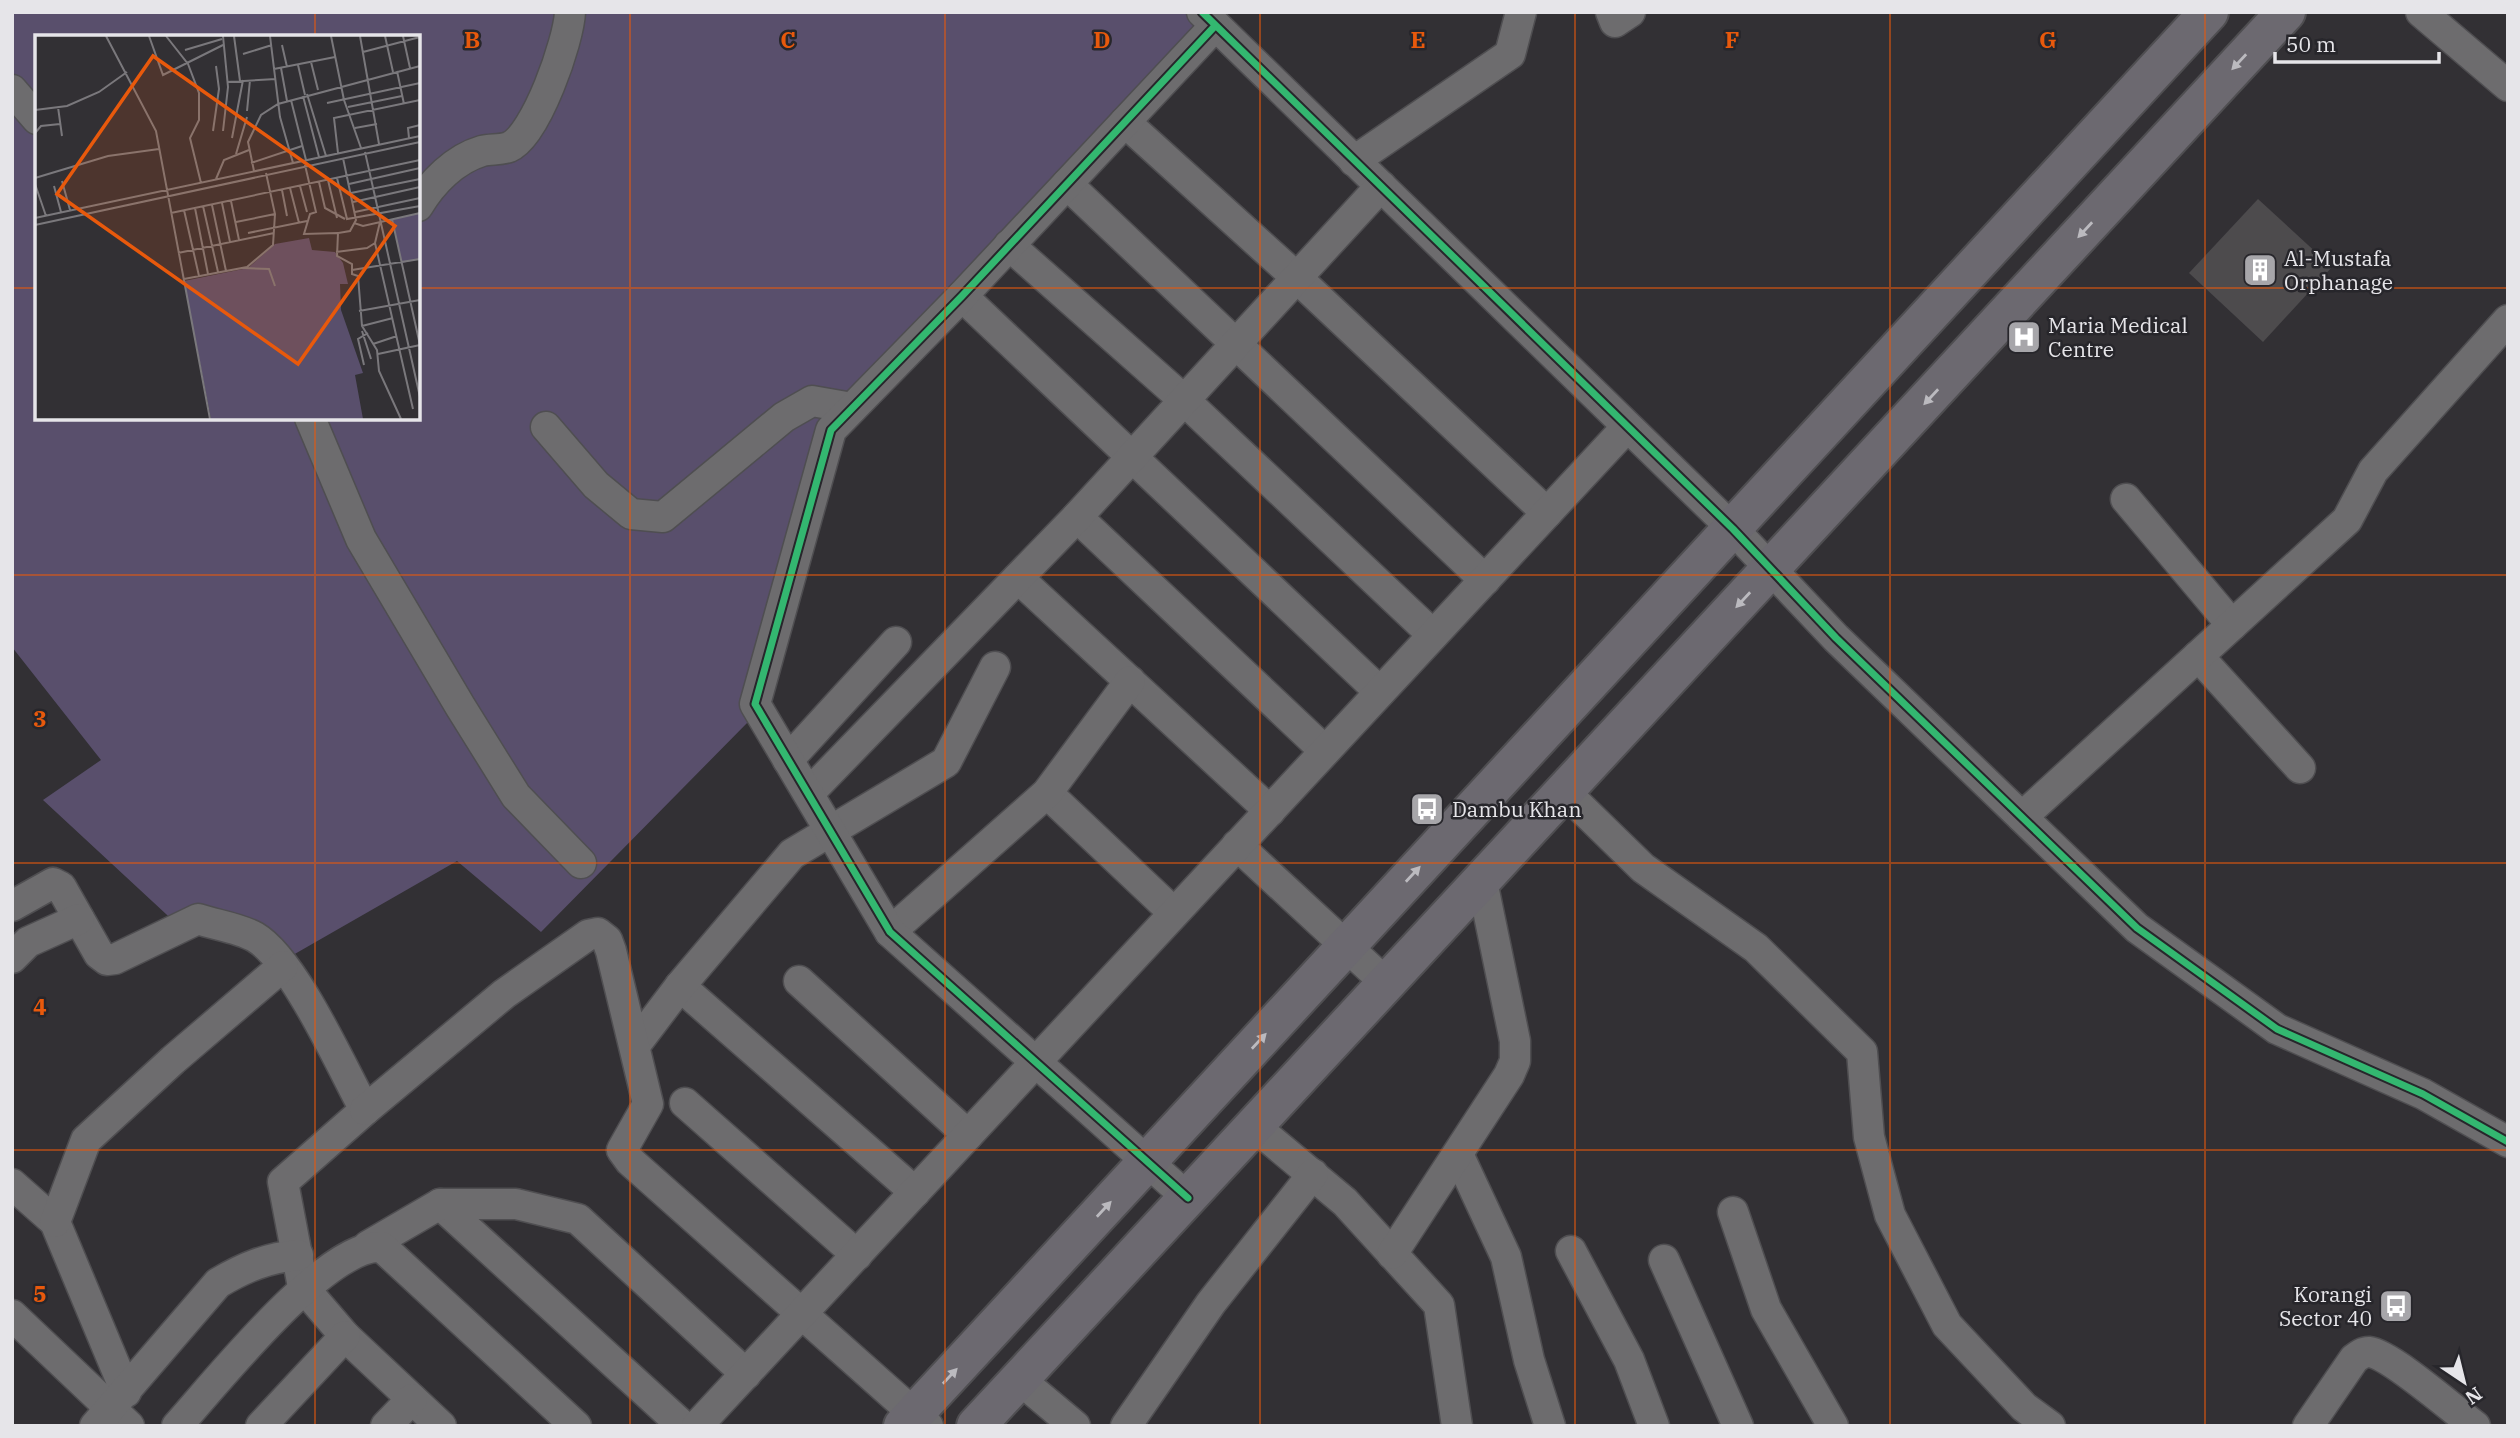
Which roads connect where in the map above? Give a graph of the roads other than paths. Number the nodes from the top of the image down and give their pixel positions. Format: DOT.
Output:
graph roads {
  1 [pos="570,12"];
  2 [pos="1521,12"];
  3 [pos="1611,12"];
  4 [pos="1630,12"];
  5 [pos="2209,12"];
  6 [pos="2286,12"];
  7 [pos="2421,12"];
  8 [pos="1208,20"];
  9 [pos="2508,86"];
  10 [pos="12,90"];
  11 [pos="35,117"];
  12 [pos="1125,122"];
  13 [pos="1354,161"];
  14 [pos="1067,184"];
  15 [pos="1381,186"];
  16 [pos="420,203"];
  17 [pos="1009,245"];
  18 [pos="1297,277"];
  19 [pos="962,296"];
  20 [pos="2508,320"];
  21 [pos="1235,344"];
  22 [pos="1184,400"];
  23 [pos="852,408"];
  24 [pos="311,420"];
  25 [pos="546,427"];
  26 [pos="1627,427"];
  27 [pos="1132,457"];
  28 [pos="2126,499"];
  29 [pos="1547,513"];
  30 [pos="1077,517"];
  31 [pos="1733,528"];
  32 [pos="1772,569"];
  33 [pos="1018,578"];
  34 [pos="1485,580"];
  35 [pos="2232,625"];
  36 [pos="1433,635"];
  37 [pos="896,642"];
  38 [pos="2198,656"];
  39 [pos="995,667"];
  40 [pos="1130,681"];
  41 [pos="1380,692"];
  42 [pos="1325,751"];
  43 [pos="788,760"];
  44 [pos="2300,768"];
  45 [pos="1565,792"];
  46 [pos="809,793"];
  47 [pos="1047,793"];
  48 [pos="1270,811"];
  49 [pos="2022,817"];
  50 [pos="831,831"];
  51 [pos="1237,845"];
  52 [pos="581,863"];
  53 [pos="1482,881"];
  54 [pos="12,906"];
  55 [pos="1174,913"];
  56 [pos="79,919"];
  57 [pos="890,932"];
  58 [pos="1347,946"];
  59 [pos="12,958"];
  60 [pos="284,966"];
  61 [pos="799,981"];
  62 [pos="1387,984"];
  63 [pos="681,986"];
  64 [pos="636,1044"];
  65 [pos="1037,1061"];
  66 [pos="685,1103"];
  67 [pos="365,1110"];
  68 [pos="1254,1126"];
  69 [pos="968,1135"];
  70 [pos="2508,1142"];
  71 [pos="1458,1154"];
  72 [pos="1148,1161"];
  73 [pos="1313,1174"];
  74 [pos="12,1184"];
  75 [pos="915,1192"];
  76 [pos="1188,1198"];
  77 [pos="440,1205"];
  78 [pos="1732,1212"];
  79 [pos="55,1222"];
  80 [pos="368,1246"];
  81 [pos="1571,1251"];
  82 [pos="1392,1254"];
  83 [pos="298,1255"];
  84 [pos="857,1255"];
  85 [pos="1664,1260"];
  86 [pos="303,1287"];
  87 [pos="802,1313"];
  88 [pos="12,1315"];
  89 [pos="345,1336"];
  90 [pos="746,1374"];
  91 [pos="1019,1380"];
  92 [pos="412,1398"];
  93 [pos="115,1413"];
  94 [pos="916,1422"];
  95 [pos="177,1426"];
  96 [pos="261,1426"];
  97 [pos="386,1426"];
  98 [pos="441,1426"];
  99 [pos="576,1426"];
  100 [pos="683,1426"];
  101 [pos="697,1426"];
  102 [pos="976,1426"];
  103 [pos="1075,1426"];
  104 [pos="1126,1426"];
  105 [pos="1457,1426"];
  106 [pos="1550,1426"];
  107 [pos="1654,1426"];
  108 [pos="1738,1426"];
  109 [pos="1833,1426"];
  110 [pos="2050,1426"];
  111 [pos="2308,1426"];
  112 [pos="2475,1426"];
  1 -- 16 [label="street"];
  2 -- 13 [label="street"];
  3 -- 4 [label="street"];
  5 -- 31 [label="main road"];
  6 -- 32 [label="main road, one-way"];
  7 -- 9 [label="street"];
  8 -- 12 [label="street"];
  8 -- 13 [label="street"];
  10 -- 11 [label="street"];
  12 -- 14 [label="street"];
  12 -- 18 [label="street"];
  13 -- 15 [label="street"];
  14 -- 17 [label="street"];
  14 -- 21 [label="street"];
  15 -- 18 [label="street"];
  15 -- 26 [label="street"];
  17 -- 19 [label="street"];
  17 -- 22 [label="street"];
  18 -- 21 [label="street"];
  18 -- 29 [label="street"];
  19 -- 23 [label="street"];
  19 -- 27 [label="street"];
  20 -- 35 [label="street"];
  21 -- 22 [label="street"];
  21 -- 34 [label="street"];
  22 -- 27 [label="street"];
  22 -- 36 [label="street"];
  23 -- 25 [label="street"];
  23 -- 43 [label="street"];
  24 -- 52 [label="street"];
  26 -- 29 [label="street"];
  26 -- 31 [label="street"];
  27 -- 30 [label="street"];
  27 -- 41 [label="street"];
  28 -- 35 [label="street"];
  29 -- 34 [label="street"];
  30 -- 33 [label="street"];
  30 -- 42 [label="street"];
  31 -- 32 [label="street"];
  58 -- 31 [label="main road, one-way"];
  32 -- 45 [label="main road, one-way"];
  32 -- 49 [label="street"];
  33 -- 40 [label="street"];
  33 -- 46 [label="street"];
  34 -- 36 [label="street"];
  35 -- 38 [label="street"];
  36 -- 41 [label="street"];
  37 -- 43 [label="street"];
  38 -- 44 [label="street"];
  38 -- 49 [label="street"];
  39 -- 50 [label="street"];
  40 -- 47 [label="street"];
  40 -- 48 [label="street"];
  41 -- 42 [label="street"];
  42 -- 48 [label="street"];
  43 -- 46 [label="street"];
  45 -- 53 [label="main road"];
  45 -- 110 [label="street"];
  46 -- 50 [label="street"];
  47 -- 55 [label="street"];
  47 -- 57 [label="street"];
  48 -- 51 [label="street"];
  49 -- 70 [label="street"];
  50 -- 57 [label="street"];
  50 -- 63 [label="street"];
  51 -- 55 [label="street"];
  51 -- 58 [label="street"];
  53 -- 62 [label="main road"];
  53 -- 71 [label="street"];
  54 -- 56 [label="street"];
  55 -- 65 [label="street"];
  56 -- 59 [label="street"];
  56 -- 60 [label="street"];
  57 -- 65 [label="street"];
  58 -- 62 [label="street"];
  72 -- 58 [label="main road, one-way"];
  60 -- 67 [label="street"];
  60 -- 79 [label="street"];
  61 -- 69 [label="street"];
  62 -- 68 [label="main road"];
  63 -- 64 [label="street"];
  63 -- 75 [label="street"];
  64 -- 67 [label="street"];
  64 -- 87 [label="street"];
  65 -- 69 [label="street"];
  65 -- 72 [label="street"];
  66 -- 84 [label="street"];
  67 -- 83 [label="street"];
  68 -- 73 [label="street"];
  68 -- 76 [label="main road"];
  69 -- 75 [label="street"];
  71 -- 82 [label="street"];
  71 -- 106 [label="street"];
  72 -- 76 [label="street"];
  94 -- 72 [label="main road, one-way"];
  73 -- 82 [label="street"];
  73 -- 104 [label="street"];
  74 -- 79 [label="street"];
  75 -- 84 [label="street"];
  76 -- 91 [label="main road"];
  77 -- 80 [label="street"];
  77 -- 90 [label="street"];
  77 -- 100 [label="street"];
  78 -- 109 [label="street"];
  79 -- 93 [label="street"];
  80 -- 86 [label="street"];
  80 -- 99 [label="street"];
  81 -- 107 [label="street"];
  82 -- 105 [label="street"];
  83 -- 86 [label="street"];
  83 -- 93 [label="street"];
  84 -- 87 [label="street"];
  85 -- 108 [label="street"];
  86 -- 89 [label="street"];
  86 -- 95 [label="street"];
  87 -- 90 [label="street"];
  87 -- 94 [label="street"];
  88 -- 93 [label="street"];
  89 -- 92 [label="street"];
  89 -- 96 [label="street"];
  90 -- 101 [label="street"];
  91 -- 102 [label="main road"];
  91 -- 103 [label="street"];
  92 -- 97 [label="street"];
  92 -- 98 [label="street"];
  111 -- 112 [label="street"];
}
